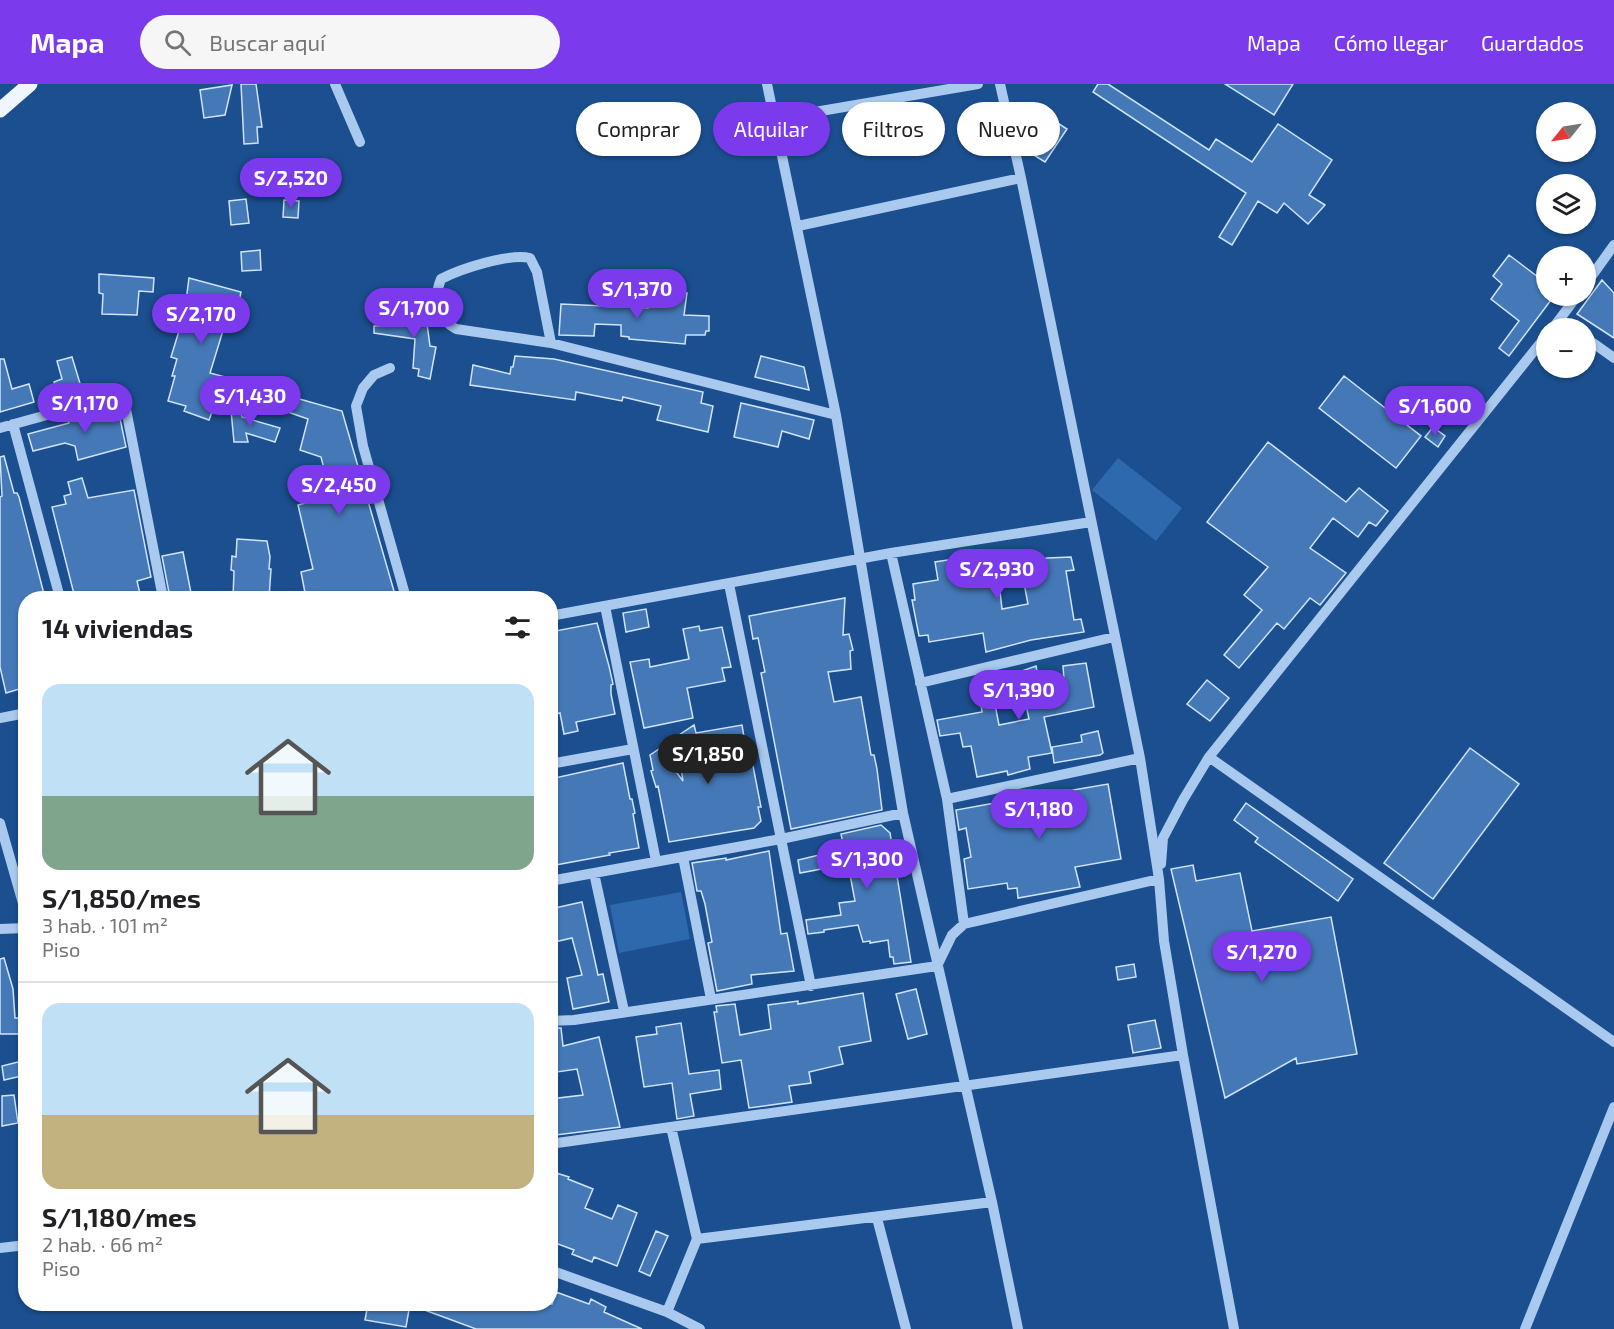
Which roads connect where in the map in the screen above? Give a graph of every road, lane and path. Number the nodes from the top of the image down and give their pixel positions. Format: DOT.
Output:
graph roads {
  1 [pos="30,84"];
  2 [pos="335,84"];
  3 [pos="767,84"];
  4 [pos="978,84"];
  5 [pos="1000,84"];
  6 [pos="771,102"];
  7 [pos="830,109"];
  8 [pos="0,110"];
  9 [pos="360,142"];
  10 [pos="782,156"];
  11 [pos="1021,178"];
  12 [pos="798,226"];
  13 [pos="1614,245"];
  14 [pos="1596,270"];
  15 [pos="551,343"];
  16 [pos="1596,345"];
  17 [pos="1536,348"];
  18 [pos="1614,358"];
  19 [pos="390,368"];
  20 [pos="836,416"];
  21 [pos="13,424"];
  22 [pos="0,428"];
  23 [pos="1091,522"];
  24 [pos="891,553"];
  25 [pos="861,560"];
  26 [pos="729,584"];
  27 [pos="58,591"];
  28 [pos="162,591"];
  29 [pos="404,591"];
  30 [pos="605,606"];
  31 [pos="558,615"];
  32 [pos="1114,637"];
  33 [pos="920,683"];
  34 [pos="18,715"];
  35 [pos="0,718"];
  36 [pos="633,749"];
  37 [pos="1209,757"];
  38 [pos="1140,758"];
  39 [pos="558,763"];
  40 [pos="947,799"];
  41 [pos="903,813"];
  42 [pos="0,823"];
  43 [pos="781,839"];
  44 [pos="4,853"];
  45 [pos="683,857"];
  46 [pos="656,861"];
  47 [pos="594,873"];
  48 [pos="1159,879"];
  49 [pos="558,880"];
  50 [pos="18,892"];
  51 [pos="964,924"];
  52 [pos="18,928"];
  53 [pos="0,929"];
  54 [pos="937,966"];
  55 [pos="810,986"];
  56 [pos="711,999"];
  57 [pos="624,1011"];
  58 [pos="558,1021"];
  59 [pos="1614,1042"];
  60 [pos="1183,1055"];
  61 [pos="965,1086"];
  62 [pos="1614,1107"];
  63 [pos="671,1127"];
  64 [pos="558,1143"];
  65 [pos="992,1202"];
  66 [pos="877,1218"];
  67 [pos="697,1239"];
  68 [pos="18,1246"];
  69 [pos="0,1248"];
  70 [pos="558,1273"];
  71 [pos="667,1312"];
  72 [pos="700,1329"];
  73 [pos="906,1329"];
  74 [pos="1018,1329"];
  75 [pos="1234,1329"];
  76 [pos="1524,1329"];
  1 -- 8 [label="main road"];
  2 -- 9 [label="street"];
  3 -- 6 [label="street"];
  4 -- 7 [label="street"];
  5 -- 11 [label="street"];
  10 -- 12 [label="street"];
  11 -- 12 [label="street"];
  11 -- 23 [label="street"];
  12 -- 20 [label="street"];
  13 -- 14 [label="street"];
  15 -- 15 [label="street"];
  15 -- 20 [label="street"];
  16 -- 18 [label="street"];
  17 -- 37 [label="street"];
  19 -- 29 [label="street"];
  20 -- 25 [label="street"];
  21 -- 22 [label="street"];
  21 -- 27 [label="street"];
  21 -- 28 [label="street"];
  23 -- 24 [label="street"];
  23 -- 32 [label="street"];
  24 -- 25 [label="street"];
  24 -- 33 [label="street"];
  25 -- 26 [label="street"];
  25 -- 41 [label="street"];
  26 -- 30 [label="street"];
  26 -- 43 [label="street"];
  30 -- 31 [label="street"];
  30 -- 36 [label="street"];
  32 -- 33 [label="street"];
  32 -- 38 [label="street"];
  33 -- 40 [label="street"];
  34 -- 35 [label="street"];
  36 -- 39 [label="street"];
  36 -- 46 [label="street"];
  37 -- 48 [label="street"];
  37 -- 59 [label="street"];
  38 -- 40 [label="street"];
  38 -- 48 [label="street"];
  40 -- 51 [label="street"];
  41 -- 43 [label="street"];
  41 -- 54 [label="street"];
  42 -- 44 [label="street"];
  43 -- 45 [label="street"];
  43 -- 55 [label="street"];
  44 -- 50 [label="street"];
  45 -- 46 [label="street"];
  45 -- 56 [label="street"];
  46 -- 47 [label="street"];
  47 -- 49 [label="street"];
  47 -- 57 [label="street"];
  48 -- 51 [label="street"];
  48 -- 60 [label="street"];
  51 -- 54 [label="street"];
  52 -- 53 [label="street"];
  54 -- 55 [label="street"];
  54 -- 61 [label="street"];
  55 -- 56 [label="street"];
  56 -- 57 [label="street"];
  57 -- 58 [label="street"];
  60 -- 61 [label="street"];
  60 -- 75 [label="street"];
  61 -- 63 [label="street"];
  61 -- 65 [label="street"];
  62 -- 76 [label="street"];
  63 -- 64 [label="street"];
  63 -- 67 [label="street"];
  65 -- 66 [label="street"];
  65 -- 74 [label="street"];
  66 -- 67 [label="street"];
  66 -- 73 [label="street"];
  67 -- 71 [label="street"];
  68 -- 69 [label="street"];
  70 -- 71 [label="street"];
  71 -- 72 [label="street"];
}
